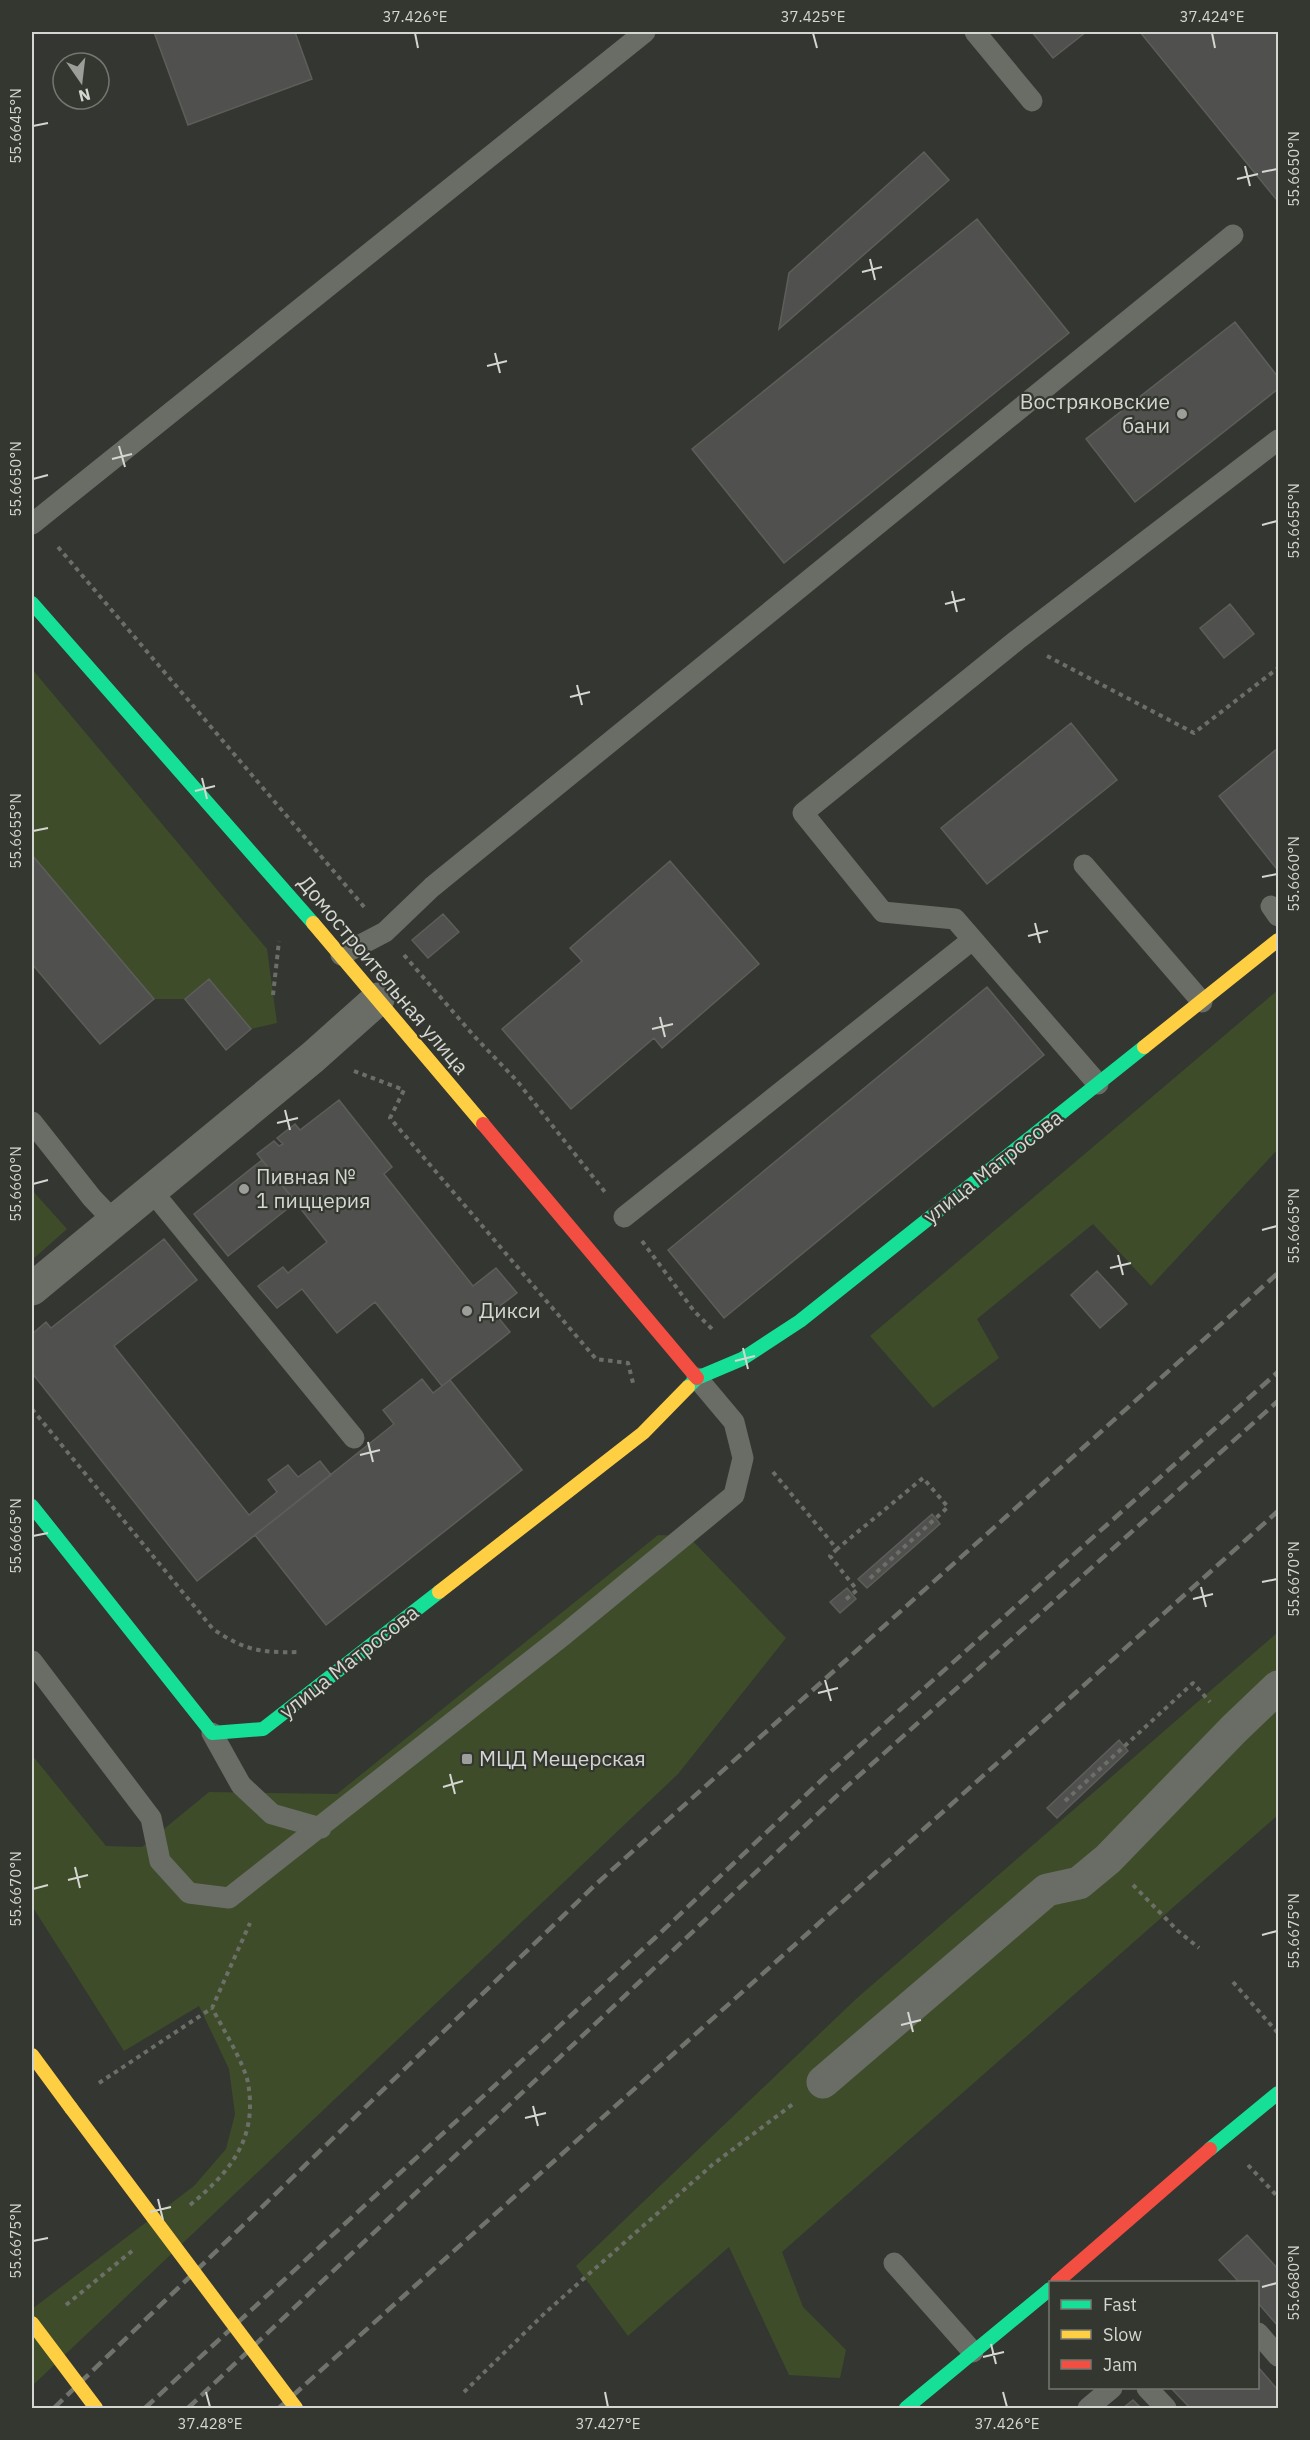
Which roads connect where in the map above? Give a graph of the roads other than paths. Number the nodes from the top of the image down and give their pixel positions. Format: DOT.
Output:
graph roads {
  1 [pos="645,32"];
  2 [pos="975,32"];
  3 [pos="1032,101"];
  4 [pos="1233,235"];
  5 [pos="1278,440"];
  6 [pos="32,524"];
  7 [pos="32,603"];
  8 [pos="1084,864"];
  9 [pos="972,940"];
  10 [pos="1278,940"];
  11 [pos="341,956"];
  12 [pos="378,999"];
  13 [pos="1202,1002"];
  14 [pos="1098,1084"];
  15 [pos="32,1122"];
  16 [pos="152,1190"];
  17 [pos="624,1217"];
  18 [pos="114,1221"];
  19 [pos="32,1289"];
  20 [pos="697,1378"];
  21 [pos="354,1438"];
  22 [pos="32,1506"];
  23 [pos="32,1661"];
  24 [pos="1278,1687"];
  25 [pos="212,1733"];
  26 [pos="321,1828"];
  27 [pos="32,2055"];
  28 [pos="823,2082"];
  29 [pos="1278,2093"];
  30 [pos="894,2264"];
  31 [pos="1060,2281"];
  32 [pos="1049,2290"];
  33 [pos="32,2323"];
  34 [pos="1259,2335"];
  35 [pos="973,2352"];
  36 [pos="1278,2356"];
  37 [pos="1111,2389"];
  38 [pos="1148,2389"];
  39 [pos="96,2409"];
  40 [pos="296,2409"];
  41 [pos="906,2409"];
  42 [pos="1088,2409"];
  43 [pos="1166,2409"];
  1 -- 6 [label="lane"];
  2 -- 3 [label="lane"];
  4 -- 11 [label="lane"];
  5 -- 9 [label="lane"];
  7 -- 11 [label="main road, Домостроительная улица"];
  8 -- 13 [label="lane"];
  9 -- 14 [label="lane"];
  9 -- 17 [label="lane"];
  10 -- 13 [label="main road, улица Матросова"];
  11 -- 12 [label="main road, Домостроительная улица"];
  12 -- 16 [label="street"];
  12 -- 20 [label="main road, Домостроительная улица"];
  13 -- 14 [label="main road, улица Матросова"];
  14 -- 20 [label="main road, улица Матросова"];
  15 -- 18 [label="lane"];
  16 -- 18 [label="street"];
  16 -- 21 [label="lane"];
  18 -- 19 [label="street"];
  20 -- 25 [label="main road, улица Матросова"];
  20 -- 26 [label="lane"];
  22 -- 25 [label="main road"];
  23 -- 26 [label="lane"];
  24 -- 28 [label="street"];
  25 -- 26 [label="lane"];
  27 -- 40 [label="main road, bridge"];
  29 -- 31 [label="main road"];
  30 -- 35 [label="lane"];
  32 -- 35 [label="main road"];
  33 -- 39 [label="main road, bridge"];
  34 -- 36 [label="lane"];
  35 -- 41 [label="main road"];
  37 -- 42 [label="lane"];
  38 -- 43 [label="lane"];
}
